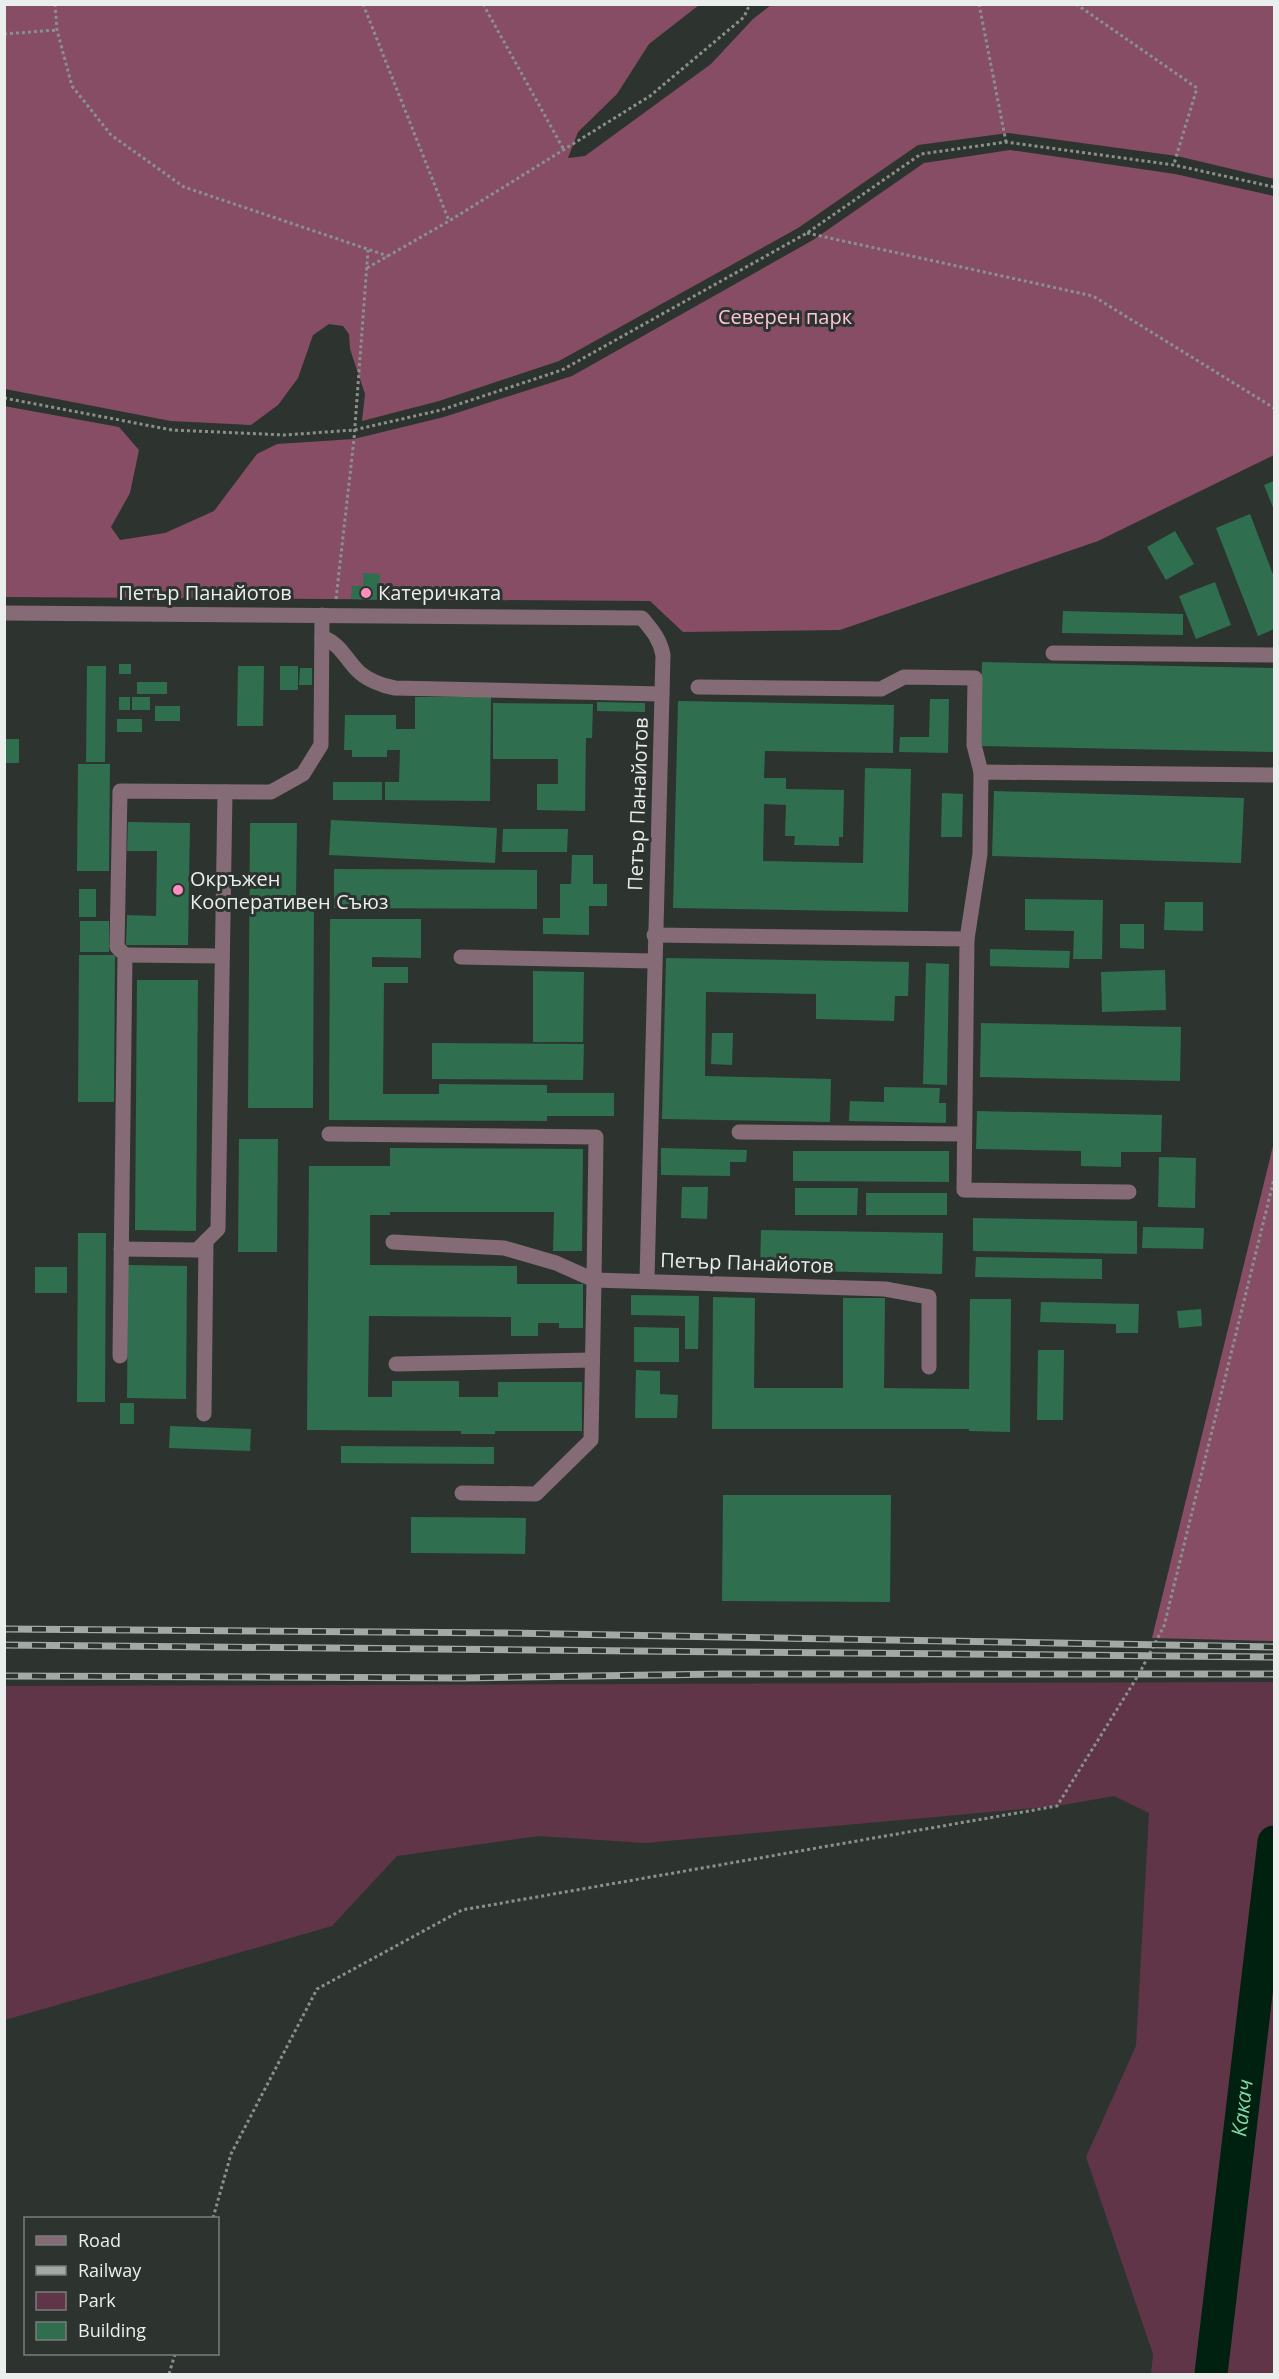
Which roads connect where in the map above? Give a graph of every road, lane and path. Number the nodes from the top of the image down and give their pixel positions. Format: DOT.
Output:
graph roads {
  1 [pos="55,4"];
  2 [pos="363,4"];
  3 [pos="483,4"];
  4 [pos="750,4"];
  5 [pos="979,4"];
  6 [pos="1076,4"];
  7 [pos="57,30"];
  8 [pos="4,34"];
  9 [pos="1006,142"];
  10 [pos="564,150"];
  11 [pos="1174,165"];
  12 [pos="1275,187"];
  13 [pos="449,221"];
  14 [pos="807,233"];
  15 [pos="368,249"];
  16 [pos="388,256"];
  17 [pos="367,268"];
  18 [pos="4,398"];
  19 [pos="1275,408"];
  20 [pos="354,430"];
  21 [pos="4,613"];
  22 [pos="328,615"];
  23 [pos="322,637"];
  24 [pos="1053,653"];
  25 [pos="1275,655"];
  26 [pos="698,687"];
  27 [pos="662,694"];
  28 [pos="981,772"];
  29 [pos="1275,775"];
  30 [pos="225,792"];
  31 [pos="654,935"];
  32 [pos="968,939"];
  33 [pos="125,955"];
  34 [pos="222,956"];
  35 [pos="461,957"];
  36 [pos="654,961"];
  37 [pos="739,1131"];
  38 [pos="329,1134"];
  39 [pos="964,1134"];
  40 [pos="1275,1179"];
  41 [pos="1129,1191"];
  42 [pos="206,1241"];
  43 [pos="393,1242"];
  44 [pos="121,1249"];
  45 [pos="594,1280"];
  46 [pos="647,1280"];
  47 [pos="120,1356"];
  48 [pos="592,1360"];
  49 [pos="396,1364"];
  50 [pos="929,1367"];
  51 [pos="204,1414"];
  52 [pos="462,1493"];
  53 [pos="213,2217"];
  54 [pos="175,2355"];
  55 [pos="169,2374"];
  1 -- 7 [label="path"];
  2 -- 13 [label="path"];
  3 -- 10 [label="path"];
  4 -- 10 [label="path"];
  5 -- 9 [label="path"];
  6 -- 11 [label="path"];
  7 -- 8 [label="path"];
  7 -- 15 [label="path"];
  9 -- 11 [label="path"];
  9 -- 14 [label="path"];
  10 -- 13 [label="path"];
  11 -- 12 [label="path"];
  13 -- 16 [label="path"];
  14 -- 19 [label="path"];
  14 -- 20 [label="path"];
  15 -- 16 [label="path"];
  15 -- 17 [label="path"];
  16 -- 17 [label="path"];
  17 -- 20 [label="path"];
  18 -- 20 [label="path"];
  20 -- 22 [label="path"];
  21 -- 22 [label="street, Петър Панайотов"];
  22 -- 23 [label="street"];
  22 -- 27 [label="street, Петър Панайотов"];
  23 -- 27 [label="street"];
  23 -- 30 [label="street"];
  24 -- 25 [label="street"];
  26 -- 28 [label="street"];
  27 -- 31 [label="street, Петър Панайотов"];
  28 -- 29 [label="street"];
  28 -- 32 [label="street"];
  30 -- 33 [label="street"];
  30 -- 34 [label="street"];
  31 -- 32 [label="street"];
  31 -- 36 [label="street, Петър Панайотов"];
  32 -- 39 [label="street"];
  33 -- 34 [label="street"];
  33 -- 44 [label="street"];
  34 -- 42 [label="street"];
  35 -- 36 [label="street"];
  36 -- 46 [label="street, Петър Панайотов"];
  37 -- 39 [label="street"];
  38 -- 45 [label="street"];
  39 -- 41 [label="street"];
  40 -- 53 [label="path"];
  42 -- 44 [label="street"];
  42 -- 51 [label="street"];
  43 -- 45 [label="street"];
  44 -- 47 [label="street"];
  45 -- 46 [label="street"];
  45 -- 48 [label="street"];
  46 -- 50 [label="street, Петър Панайотов"];
  48 -- 49 [label="street"];
  48 -- 52 [label="street"];
  54 -- 55 [label="path"];
}
